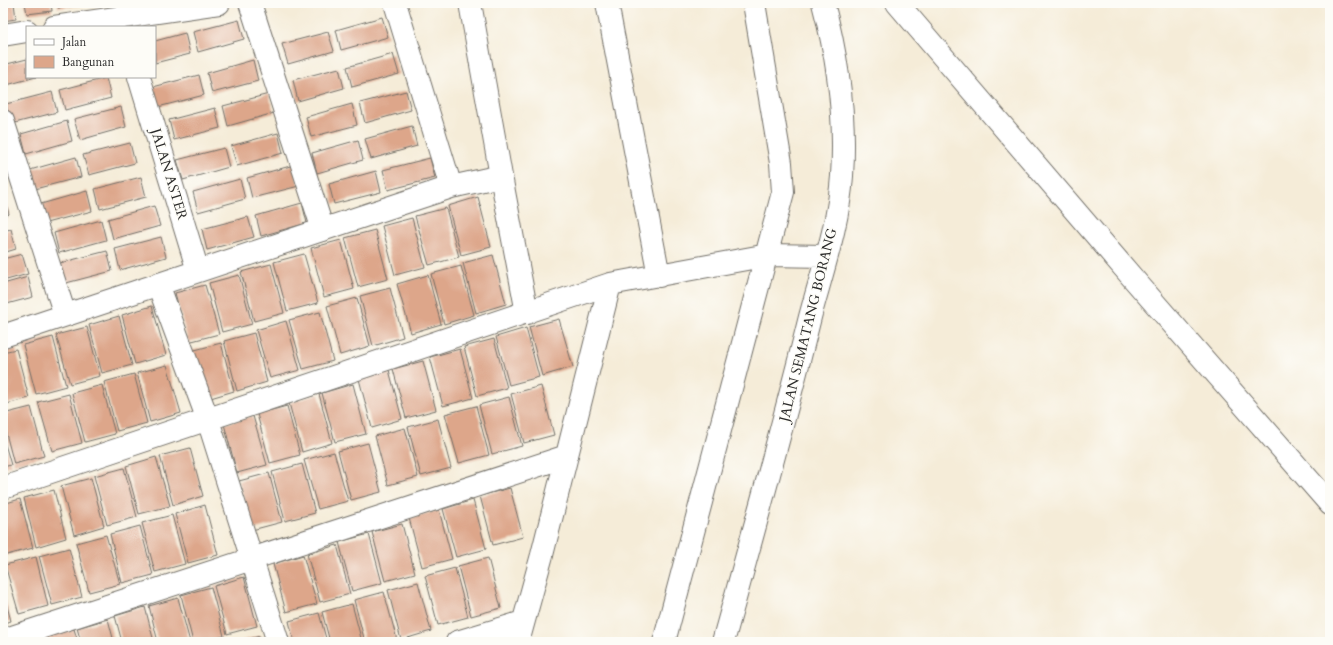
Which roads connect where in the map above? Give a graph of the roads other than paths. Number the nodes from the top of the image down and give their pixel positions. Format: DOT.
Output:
graph roads {
  1 [pos="219,3"];
  2 [pos="250,3"];
  3 [pos="395,3"];
  4 [pos="470,3"];
  5 [pos="607,3"];
  6 [pos="754,3"];
  7 [pos="823,3"];
  8 [pos="897,3"];
  9 [pos="123,22"];
  10 [pos="68,26"];
  11 [pos="26,31"];
  12 [pos="3,35"];
  13 [pos="140,78"];
  14 [pos="3,121"];
  15 [pos="501,176"];
  16 [pos="451,188"];
  17 [pos="323,230"];
  18 [pos="768,255"];
  19 [pos="826,256"];
  20 [pos="198,271"];
  21 [pos="659,276"];
  22 [pos="158,284"];
  23 [pos="610,284"];
  24 [pos="527,313"];
  25 [pos="65,315"];
  26 [pos="3,336"];
  27 [pos="208,420"];
  28 [pos="567,456"];
  29 [pos="3,488"];
  30 [pos="1330,504"];
  31 [pos="251,559"];
  32 [pos="520,632"];
  33 [pos="3,640"];
  34 [pos="278,642"];
  35 [pos="457,642"];
  36 [pos="664,642"];
  37 [pos="723,642"];
  1 -- 9 [label="street"];
  2 -- 17 [label="street"];
  3 -- 16 [label="street"];
  4 -- 15 [label="street"];
  5 -- 21 [label="street"];
  6 -- 18 [label="street"];
  7 -- 19 [label="street, JALAN SEMATANG BORANG"];
  8 -- 30 [label="street"];
  9 -- 10 [label="street"];
  11 -- 12 [label="street"];
  13 -- 20 [label="street, JALAN ASTER"];
  14 -- 25 [label="street"];
  15 -- 16 [label="street"];
  15 -- 24 [label="street"];
  16 -- 17 [label="street"];
  17 -- 20 [label="street"];
  18 -- 19 [label="street"];
  18 -- 21 [label="street"];
  18 -- 36 [label="street"];
  19 -- 37 [label="street, JALAN SEMATANG BORANG"];
  20 -- 22 [label="street"];
  21 -- 23 [label="street"];
  22 -- 25 [label="street"];
  22 -- 27 [label="street"];
  23 -- 24 [label="street"];
  23 -- 28 [label="street"];
  24 -- 27 [label="street"];
  25 -- 26 [label="street"];
  27 -- 29 [label="street"];
  27 -- 31 [label="street"];
  28 -- 31 [label="street"];
  28 -- 32 [label="street"];
  31 -- 33 [label="street"];
  31 -- 34 [label="street"];
  32 -- 35 [label="street"];
}
